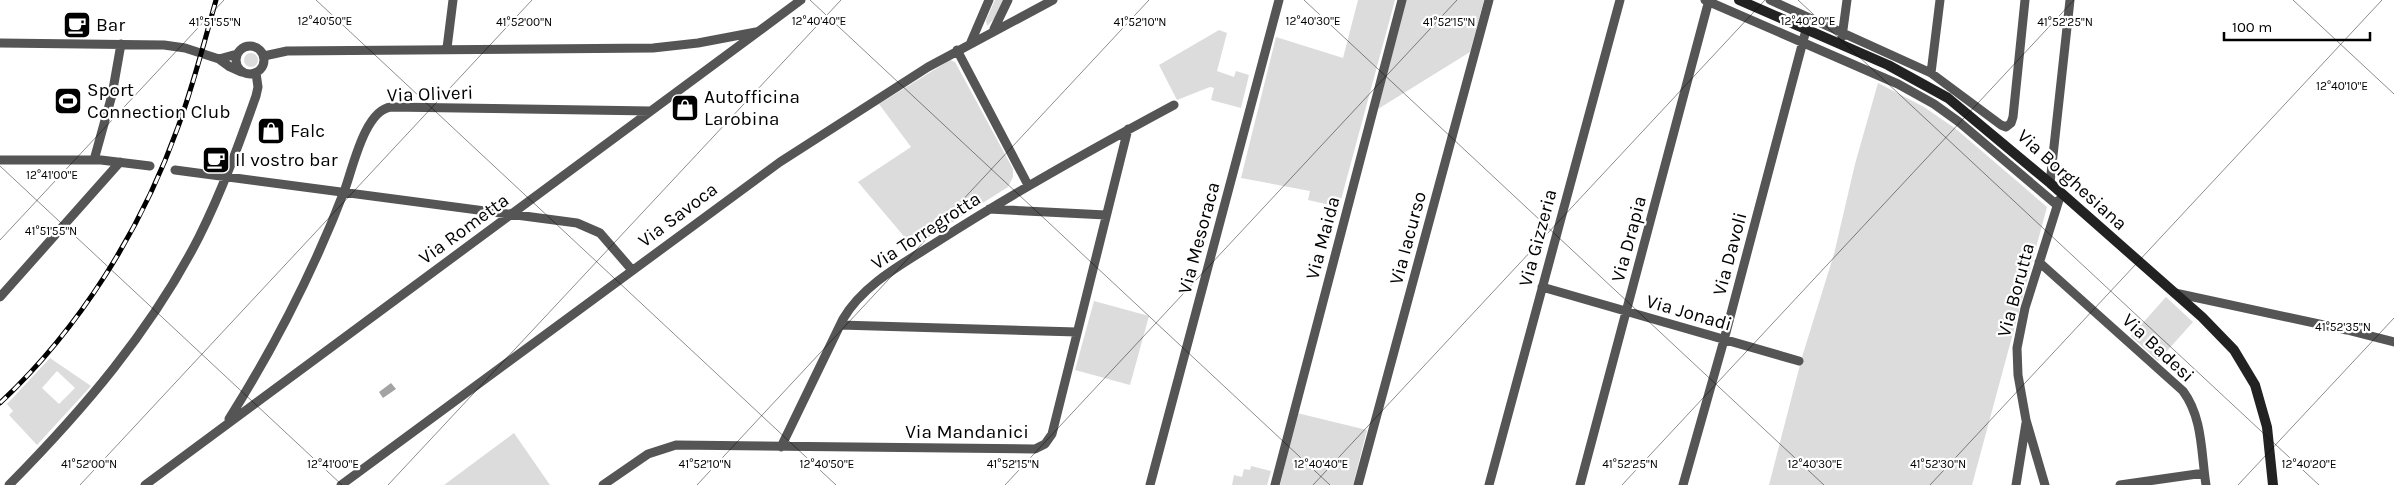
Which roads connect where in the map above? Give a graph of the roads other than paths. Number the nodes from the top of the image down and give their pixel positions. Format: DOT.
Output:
graph roads {
  1 [pos="453,0"];
  2 [pos="801,0"];
  3 [pos="988,0"];
  4 [pos="1008,0"];
  5 [pos="1053,0"];
  6 [pos="1279,0"];
  7 [pos="1402,0"];
  8 [pos="1489,0"];
  9 [pos="1620,0"];
  10 [pos="1739,0"];
  11 [pos="1770,0"];
  12 [pos="1847,0"];
  13 [pos="1940,0"];
  14 [pos="2025,0"];
  15 [pos="2070,0"];
  16 [pos="1707,1"];
  17 [pos="994,29"];
  18 [pos="1806,30"];
  19 [pos="759,31"];
  20 [pos="1843,32"];
  21 [pos="1803,41"];
  22 [pos="971,42"];
  23 [pos="0,43"];
  24 [pos="121,44"];
  25 [pos="1841,45"];
  26 [pos="447,48"];
  27 [pos="957,50"];
  28 [pos="237,54"];
  29 [pos="264,56"];
  30 [pos="219,59"];
  31 [pos="242,72"];
  32 [pos="1904,72"];
  33 [pos="256,73"];
  34 [pos="1931,73"];
  35 [pos="1898,84"];
  36 [pos="1174,105"];
  37 [pos="652,111"];
  38 [pos="1128,130"];
  39 [pos="0,160"];
  40 [pos="94,160"];
  41 [pos="120,162"];
  42 [pos="150,166"];
  43 [pos="175,170"];
  44 [pos="226,179"];
  45 [pos="2050,183"];
  46 [pos="1028,184"];
  47 [pos="343,193"];
  48 [pos="2061,193"];
  49 [pos="2057,205"];
  50 [pos="989,209"];
  51 [pos="1106,214"];
  52 [pos="510,215"];
  53 [pos="2038,262"];
  54 [pos="632,270"];
  55 [pos="1542,287"];
  56 [pos="2175,293"];
  57 [pos="0,297"];
  58 [pos="1627,312"];
  59 [pos="840,326"];
  60 [pos="1077,332"];
  61 [pos="1724,340"];
  62 [pos="2394,342"];
  63 [pos="1799,361"];
  64 [pos="2026,420"];
  65 [pos="226,424"];
  66 [pos="781,447"];
  67 [pos="2204,473"];
  68 [pos="9,485"];
  69 [pos="145,485"];
  70 [pos="341,485"];
  71 [pos="603,485"];
  72 [pos="1150,485"];
  73 [pos="1274,485"];
  74 [pos="1358,485"];
  75 [pos="1489,485"];
  76 [pos="1580,485"];
  77 [pos="1683,485"];
  78 [pos="2016,485"];
  79 [pos="2045,485"];
  80 [pos="2120,485"];
  81 [pos="2206,485"];
  82 [pos="2273,485"];
  1 -- 26 [label="street"];
  2 -- 19 [label="street, Via Rometta"];
  3 -- 22 [label="street"];
  4 -- 17 [label="street"];
  5 -- 17 [label="street, Via Savoca"];
  6 -- 72 [label="street, Via Mesoraca"];
  7 -- 73 [label="street, Via Maida"];
  8 -- 74 [label="street, Via Iacurso"];
  9 -- 55 [label="street, Via Gizzeria"];
  10 -- 18 [label="street, Via Borghesiana"];
  11 -- 20 [label="street, Via Borghesiana"];
  12 -- 20 [label="street"];
  13 -- 34 [label="street"];
  14 -- 34 [label="street, Via Borghesiana"];
  15 -- 45 [label="street"];
  16 -- 21 [label="street, Via Borghesiana"];
  16 -- 58 [label="street, Via Drapia"];
  17 -- 22 [label="street, Via Savoca"];
  18 -- 21 [label="street, Via Davoli"];
  18 -- 25 [label="street, Via Borghesiana"];
  19 -- 26 [label="street"];
  19 -- 37 [label="street, Via Rometta"];
  20 -- 25 [label="street"];
  20 -- 34 [label="street, Via Borghesiana"];
  21 -- 35 [label="street, Via Borghesiana"];
  21 -- 61 [label="street, Via Davoli"];
  22 -- 27 [label="street, Via Savoca"];
  23 -- 24 [label="street"];
  24 -- 30 [label="street"];
  24 -- 40 [label="street"];
  25 -- 32 [label="street, Via Borghesiana"];
  26 -- 29 [label="street"];
  27 -- 46 [label="street"];
  27 -- 54 [label="street, Via Savoca"];
  28 -- 29 [label="street"];
  28 -- 30 [label="street"];
  28 -- 31 [label="street"];
  29 -- 33 [label="street"];
  30 -- 31 [label="street"];
  31 -- 33 [label="street"];
  32 -- 35 [label="street"];
  32 -- 45 [label="street, Via Borghesiana"];
  33 -- 44 [label="street"];
  35 -- 49 [label="street, Via Borghesiana"];
  36 -- 38 [label="street, Via Torregrotta"];
  37 -- 47 [label="street, Via Oliveri"];
  37 -- 52 [label="street, Via Rometta"];
  38 -- 46 [label="street, Via Torregrotta"];
  38 -- 51 [label="street, Via Mandanici"];
  39 -- 40 [label="street"];
  40 -- 41 [label="street"];
  41 -- 42 [label="street"];
  41 -- 57 [label="street"];
  43 -- 44 [label="street"];
  44 -- 47 [label="street"];
  44 -- 68 [label="street"];
  45 -- 48 [label="street, Via Borghesiana"];
  46 -- 50 [label="street, Via Torregrotta"];
  47 -- 52 [label="street"];
  47 -- 65 [label="street, Via Oliveri"];
  48 -- 49 [label="street, Via Borutta"];
  48 -- 56 [label="street, Via Borghesiana"];
  49 -- 53 [label="street, Via Borutta"];
  50 -- 51 [label="street"];
  50 -- 59 [label="street, Via Torregrotta"];
  51 -- 60 [label="street, Via Mandanici"];
  52 -- 54 [label="street"];
  52 -- 65 [label="street, Via Rometta"];
  53 -- 64 [label="street, Via Borutta"];
  53 -- 67 [label="street, Via Badesi"];
  54 -- 70 [label="street, Via Savoca"];
  55 -- 58 [label="street, Via Jonadi"];
  55 -- 75 [label="street, Via Gizzeria"];
  56 -- 62 [label="street"];
  56 -- 82 [label="street, Via Borghesiana"];
  58 -- 61 [label="street, Via Jonadi"];
  58 -- 76 [label="street, Via Drapia"];
  59 -- 60 [label="street"];
  59 -- 66 [label="street, Via Torregrotta"];
  60 -- 66 [label="street, Via Mandanici"];
  61 -- 63 [label="street, Via Jonadi"];
  61 -- 77 [label="street, Via Davoli"];
  64 -- 78 [label="street"];
  64 -- 79 [label="street, Via Borutta"];
  65 -- 69 [label="street, Via Rometta"];
  66 -- 71 [label="street, Via Mandanici"];
  67 -- 80 [label="street"];
  67 -- 81 [label="street, Via Badesi"];
}
